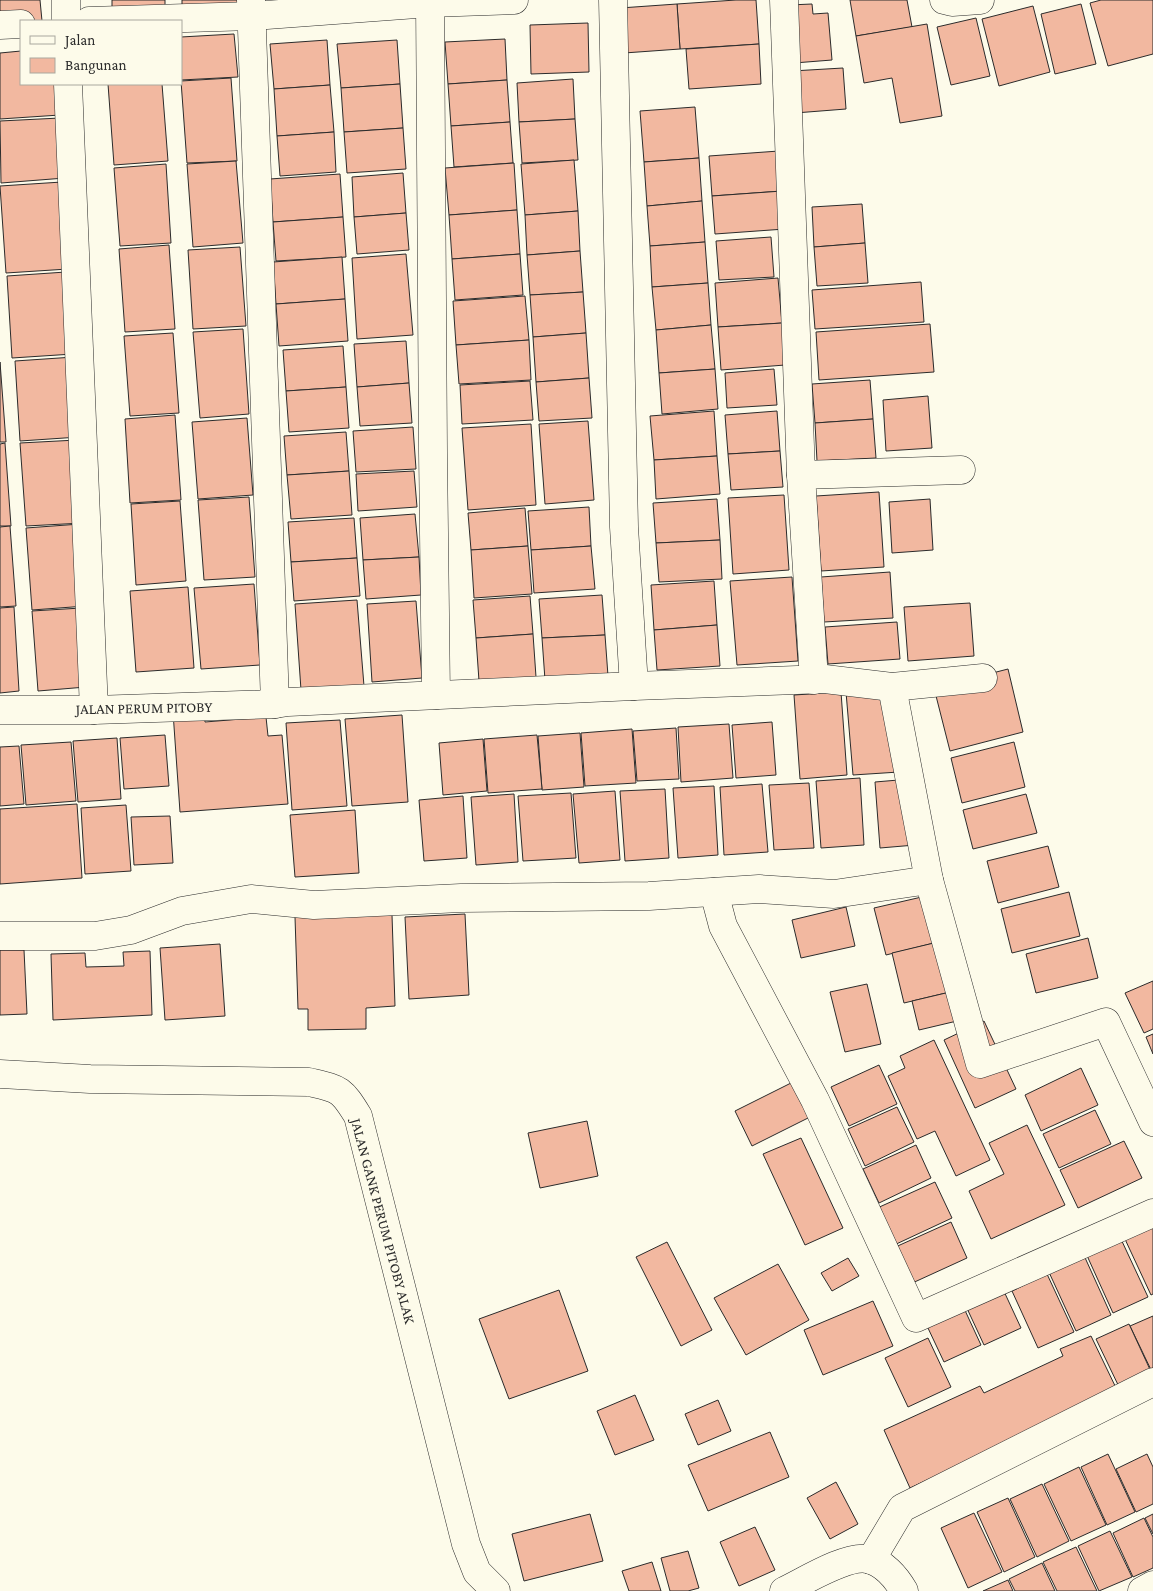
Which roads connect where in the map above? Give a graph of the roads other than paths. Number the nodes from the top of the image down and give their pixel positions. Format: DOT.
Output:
graph roads {
  1 [pos="66,0"];
  2 [pos="514,0"];
  3 [pos="613,0"];
  4 [pos="784,0"];
  5 [pos="944,0"];
  6 [pos="980,0"];
  7 [pos="430,2"];
  8 [pos="252,8"];
  9 [pos="66,20"];
  10 [pos="102,20"];
  11 [pos="20,24"];
  12 [pos="0,25"];
  13 [pos="68,85"];
  14 [pos="961,470"];
  15 [pos="801,475"];
  16 [pos="983,678"];
  17 [pos="814,680"];
  18 [pos="634,686"];
  19 [pos="892,687"];
  20 [pos="436,694"];
  21 [pos="282,703"];
  22 [pos="0,710"];
  23 [pos="94,710"];
  24 [pos="929,880"];
  25 [pos="714,892"];
  26 [pos="0,936"];
  27 [pos="0,1074"];
  28 [pos="1153,1122"];
  29 [pos="1153,1213"];
  30 [pos="1153,1382"];
  31 [pos="871,1560"];
  32 [pos="1153,1585"];
  33 [pos="496,1591"];
  34 [pos="784,1591"];
  35 [pos="904,1591"];
  36 [pos="1142,1591"];
  1 -- 9 [label="street"];
  2 -- 7 [label="street"];
  3 -- 18 [label="street"];
  4 -- 15 [label="street"];
  5 -- 6 [label="street"];
  7 -- 8 [label="street"];
  7 -- 20 [label="street"];
  8 -- 10 [label="street"];
  8 -- 21 [label="street"];
  11 -- 12 [label="street"];
  13 -- 23 [label="street"];
  14 -- 15 [label="street"];
  15 -- 17 [label="street"];
  16 -- 19 [label="street, JALAN PERUM PITOBY"];
  17 -- 18 [label="street, JALAN PERUM PITOBY"];
  17 -- 19 [label="street, JALAN PERUM PITOBY"];
  18 -- 20 [label="street, JALAN PERUM PITOBY"];
  19 -- 24 [label="street"];
  20 -- 21 [label="street, JALAN PERUM PITOBY"];
  21 -- 23 [label="street, JALAN PERUM PITOBY"];
  22 -- 23 [label="street, JALAN PERUM PITOBY"];
  24 -- 25 [label="street"];
  24 -- 28 [label="street"];
  25 -- 26 [label="street"];
  25 -- 29 [label="street"];
  27 -- 33 [label="street, JALAN GANK PERUM PITOBY ALAK"];
  30 -- 31 [label="street"];
  31 -- 34 [label="street"];
  31 -- 35 [label="street"];
  32 -- 36 [label="street"];
}
